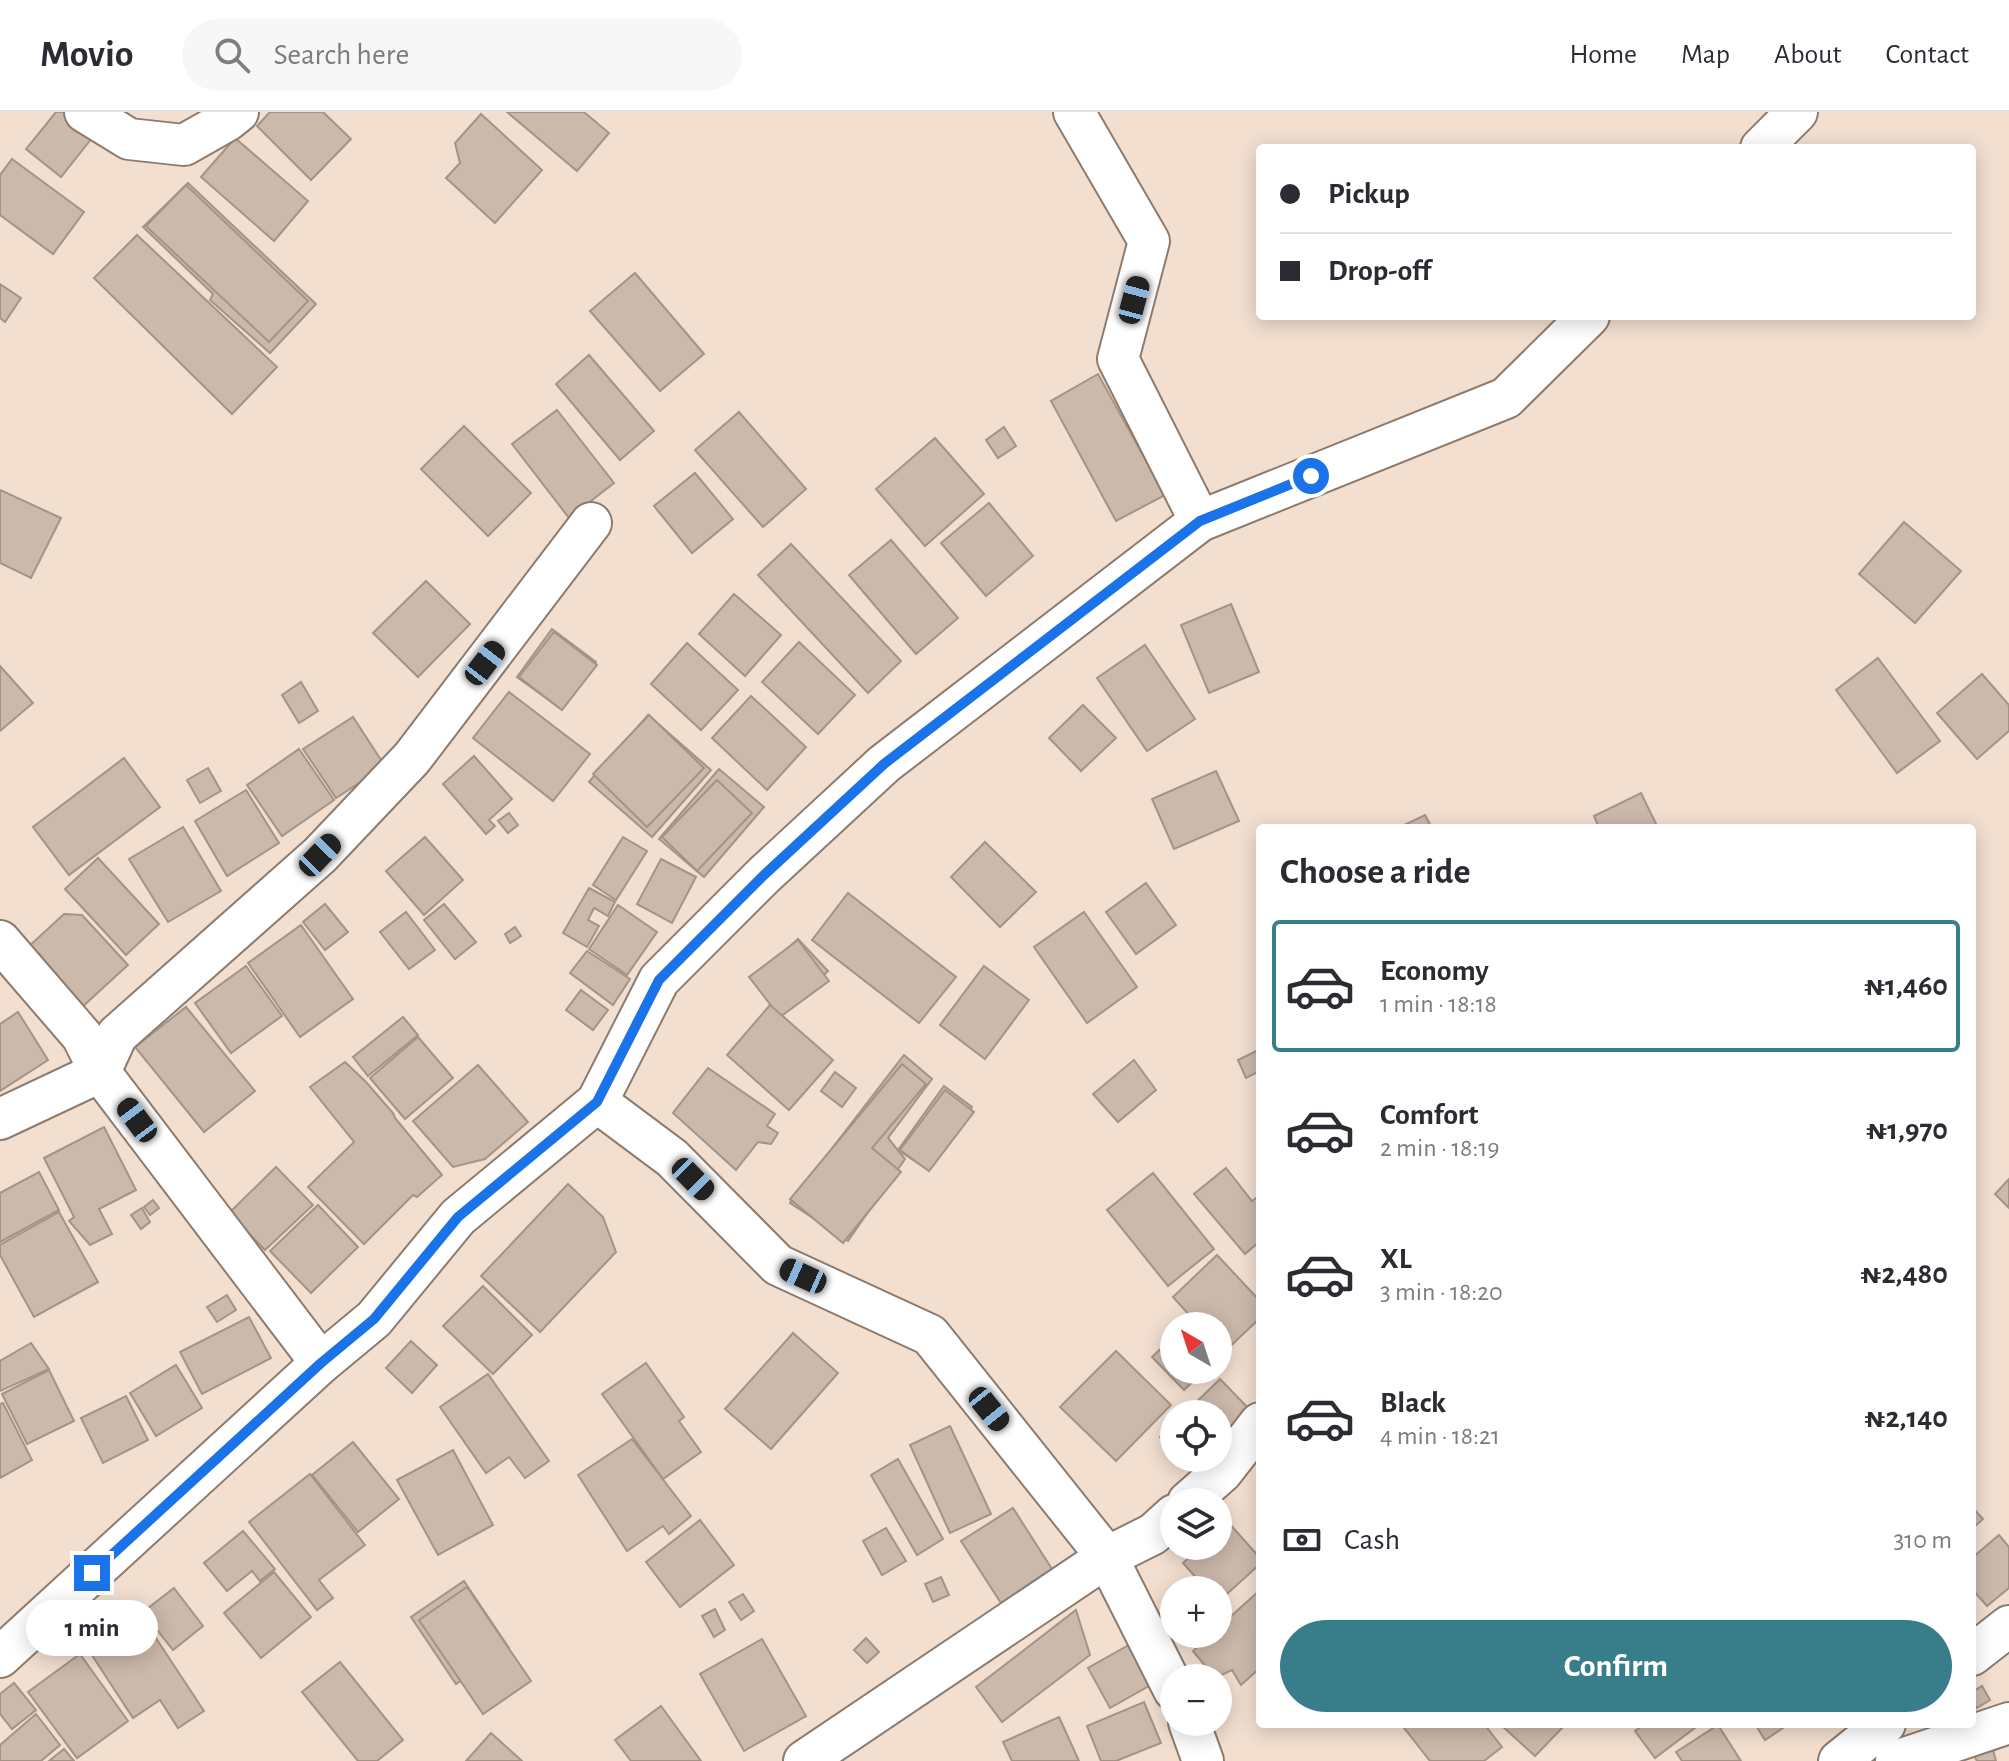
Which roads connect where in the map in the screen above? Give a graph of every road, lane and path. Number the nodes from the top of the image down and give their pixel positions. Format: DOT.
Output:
graph roads {
  1 [pos="85,112"];
  2 [pos="238,112"];
  3 [pos="1074,112"];
  4 [pos="1797,112"];
  5 [pos="1765,144"];
  6 [pos="1585,320"];
  7 [pos="1200,521"];
  8 [pos="591,523"];
  9 [pos="0,941"];
  10 [pos="100,1072"];
  11 [pos="597,1102"];
  12 [pos="0,1119"];
  13 [pos="321,1363"];
  14 [pos="1256,1428"];
  15 [pos="1204,1488"];
  16 [pos="1160,1528"];
  17 [pos="1107,1557"];
  18 [pos="2009,1626"];
  19 [pos="1976,1652"];
  20 [pos="0,1657"];
  21 [pos="1161,1664"];
  22 [pos="2009,1723"];
  23 [pos="1880,1728"];
  24 [pos="1194,1736"];
  25 [pos="804,1761"];
  26 [pos="1203,1761"];
  27 [pos="1839,1761"];
  28 [pos="1896,1761"];
  1 -- 2 [label="street"];
  3 -- 7 [label="street"];
  4 -- 5 [label="street"];
  6 -- 7 [label="street"];
  7 -- 11 [label="street"];
  8 -- 10 [label="street"];
  9 -- 10 [label="street"];
  10 -- 12 [label="street"];
  10 -- 13 [label="street"];
  11 -- 13 [label="street"];
  11 -- 17 [label="street"];
  13 -- 20 [label="street"];
  14 -- 15 [label="street"];
  16 -- 17 [label="street"];
  17 -- 21 [label="street"];
  17 -- 25 [label="street"];
  18 -- 19 [label="street"];
  22 -- 28 [label="street"];
  23 -- 27 [label="street"];
  24 -- 26 [label="street"];
}
